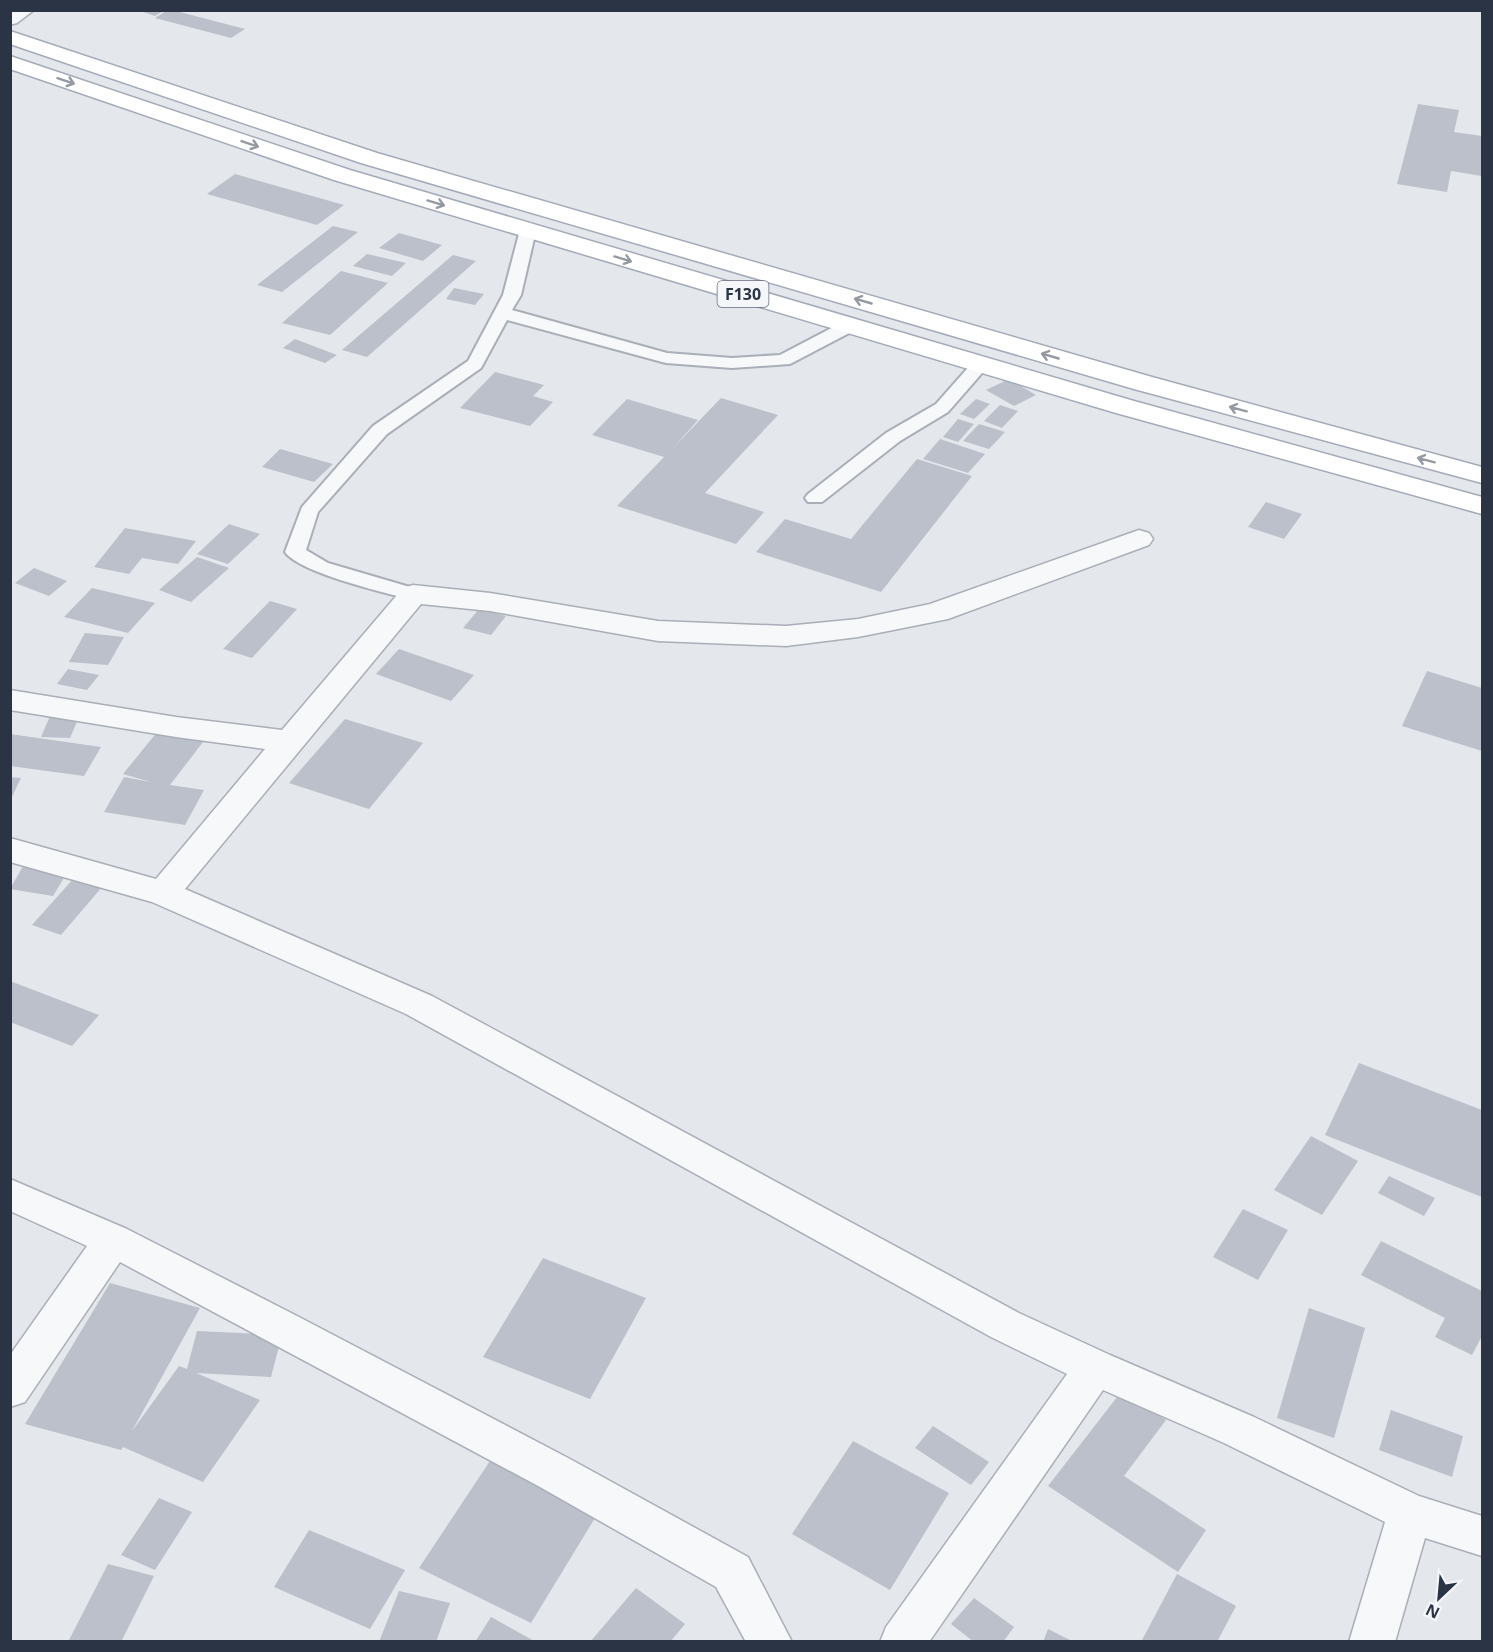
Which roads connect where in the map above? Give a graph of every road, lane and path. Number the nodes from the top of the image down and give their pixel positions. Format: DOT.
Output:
graph roads {
  1 [pos="24,10"];
  2 [pos="10,19"];
  3 [pos="10,37"];
  4 [pos="10,62"];
  5 [pos="528,230"];
  6 [pos="502,313"];
  7 [pos="849,326"];
  8 [pos="980,364"];
  9 [pos="1482,475"];
  10 [pos="815,498"];
  11 [pos="1482,506"];
  12 [pos="1139,539"];
  13 [pos="413,594"];
  14 [pos="10,699"];
  15 [pos="290,742"];
  16 [pos="10,850"];
  17 [pos="163,893"];
  18 [pos="10,1194"];
  19 [pos="113,1239"];
  20 [pos="1095,1368"];
  21 [pos="10,1389"];
  22 [pos="1410,1513"];
  23 [pos="1482,1536"];
  24 [pos="770,1641"];
  25 [pos="902,1641"];
  26 [pos="1372,1641"];
  1 -- 2 [label="street"];
  9 -- 3 [label="main road, F130, one-way"];
  4 -- 5 [label="main road, F130, one-way"];
  5 -- 6 [label="lane"];
  5 -- 7 [label="main road, F130, one-way"];
  6 -- 7 [label="lane"];
  6 -- 13 [label="lane"];
  7 -- 8 [label="main road, F130"];
  8 -- 10 [label="lane"];
  8 -- 11 [label="main road, F130"];
  12 -- 13 [label="street"];
  13 -- 15 [label="street"];
  14 -- 15 [label="street"];
  15 -- 17 [label="street"];
  16 -- 17 [label="street"];
  17 -- 20 [label="street"];
  18 -- 19 [label="street"];
  19 -- 21 [label="street"];
  19 -- 24 [label="street"];
  20 -- 22 [label="street"];
  20 -- 25 [label="street"];
  22 -- 23 [label="street"];
  22 -- 26 [label="street"];
}
